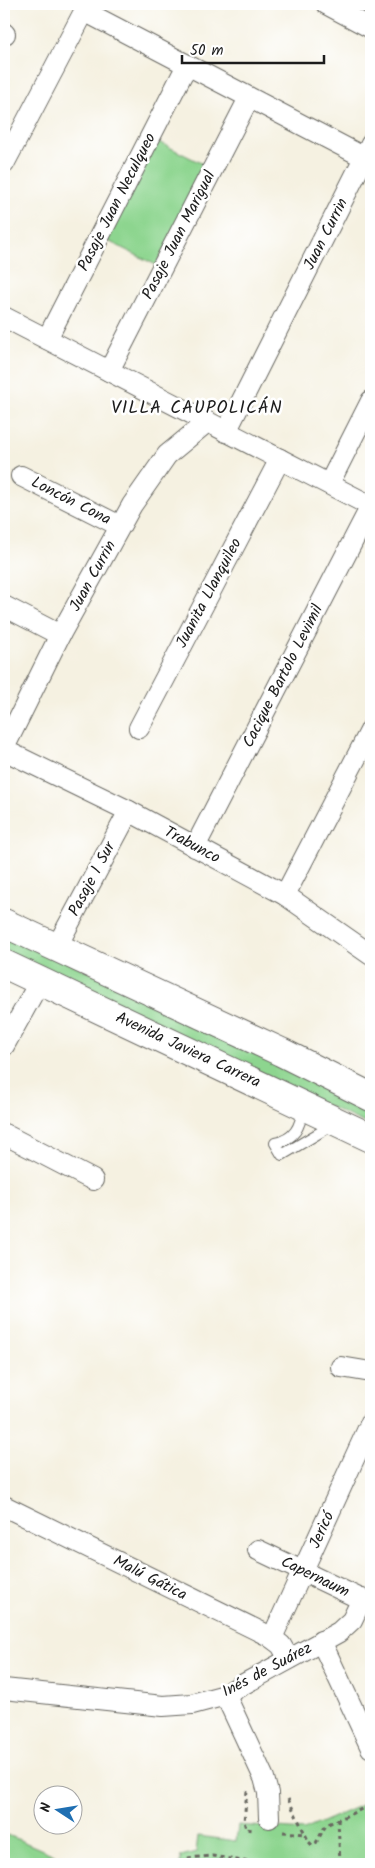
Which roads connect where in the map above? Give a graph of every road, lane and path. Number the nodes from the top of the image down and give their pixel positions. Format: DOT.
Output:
graph roads {
  1 [pos="326,4"];
  2 [pos="86,8"];
  3 [pos="371,28"];
  4 [pos="187,65"];
  5 [pos="250,98"];
  6 [pos="369,154"];
  7 [pos="4,164"];
  8 [pos="4,318"];
  9 [pos="47,340"];
  10 [pos="109,371"];
  11 [pos="371,401"];
  12 [pos="207,422"];
  13 [pos="226,432"];
  14 [pos="280,459"];
  15 [pos="21,476"];
  16 [pos="329,484"];
  17 [pos="371,506"];
  18 [pos="120,526"];
  19 [pos="4,606"];
  20 [pos="60,635"];
  21 [pos="139,728"];
  22 [pos="371,729"];
  23 [pos="4,749"];
  24 [pos="129,811"];
  25 [pos="195,847"];
  26 [pos="285,895"];
  27 [pos="4,923"];
  28 [pos="56,948"];
  29 [pos="370,952"];
  30 [pos="4,964"];
  31 [pos="40,980"];
  32 [pos="4,1046"];
  33 [pos="371,1096"];
  34 [pos="304,1104"];
  35 [pos="337,1122"];
  36 [pos="4,1134"];
  37 [pos="371,1138"];
  38 [pos="93,1180"];
  39 [pos="341,1367"];
  40 [pos="371,1372"];
  41 [pos="371,1422"];
  42 [pos="4,1506"];
  43 [pos="258,1550"];
  44 [pos="303,1571"];
  45 [pos="367,1602"];
  46 [pos="272,1638"];
  47 [pos="321,1642"];
  48 [pos="289,1659"];
  49 [pos="4,1690"];
  50 [pos="224,1694"];
  51 [pos="371,1748"];
  52 [pos="284,1791"];
  53 [pos="371,1805"];
  54 [pos="269,1818"];
  55 [pos="338,1819"];
  56 [pos="190,1864"];
  57 [pos="262,1864"];
  58 [pos="340,1864"];
  1 -- 3 [label="street"];
  2 -- 4 [label="street"];
  2 -- 7 [label="street"];
  4 -- 5 [label="street"];
  4 -- 9 [label="street, Pasaje Juan Neculqueo"];
  5 -- 6 [label="street"];
  5 -- 10 [label="street, Pasaje Juan Marigual"];
  6 -- 13 [label="street, Juan Currin"];
  8 -- 9 [label="street"];
  9 -- 10 [label="street"];
  10 -- 12 [label="street"];
  11 -- 16 [label="street"];
  12 -- 13 [label="street"];
  12 -- 18 [label="street, Juan Currin"];
  13 -- 14 [label="street"];
  14 -- 16 [label="street"];
  14 -- 21 [label="street, Juanita Llanquileo"];
  15 -- 18 [label="street, Loncón Cona"];
  16 -- 17 [label="street"];
  17 -- 25 [label="street, Cacique Bartolo Levimil"];
  18 -- 20 [label="street, Juan Currin"];
  19 -- 20 [label="street"];
  20 -- 23 [label="street, Juan Currin"];
  22 -- 26 [label="street"];
  23 -- 24 [label="street, Trabunco"];
  24 -- 25 [label="street, Trabunco"];
  24 -- 28 [label="street, Pasaje 1 Sur"];
  25 -- 26 [label="street, Trabunco"];
  26 -- 29 [label="street, Trabunco"];
  27 -- 28 [label="main road"];
  28 -- 33 [label="main road"];
  30 -- 31 [label="main road, Avenida Javiera Carrera"];
  31 -- 32 [label="street"];
  31 -- 34 [label="main road, Avenida Javiera Carrera"];
  34 -- 35 [label="main road, Avenida Javiera Carrera"];
  34 -- 35 [label="lane"];
  35 -- 37 [label="main road, Avenida Javiera Carrera"];
  36 -- 38 [label="street"];
  39 -- 40 [label="street"];
  41 -- 44 [label="street, Jericó"];
  42 -- 46 [label="street, Malú Gática"];
  43 -- 44 [label="street, Capernaum"];
  44 -- 45 [label="street, Capernaum"];
  44 -- 46 [label="street, Jericó"];
  45 -- 47 [label="street, Inés de Suárez"];
  46 -- 48 [label="street, Malú Gática"];
  47 -- 48 [label="street, Inés de Suárez"];
  47 -- 51 [label="street"];
  48 -- 50 [label="street, Inés de Suárez"];
  49 -- 50 [label="street, Inés de Suárez"];
  50 -- 54 [label="street"];
  52 -- 55 [label="path"];
  53 -- 55 [label="path"];
  55 -- 58 [label="path"];
  56 -- 57 [label="path"];
}
